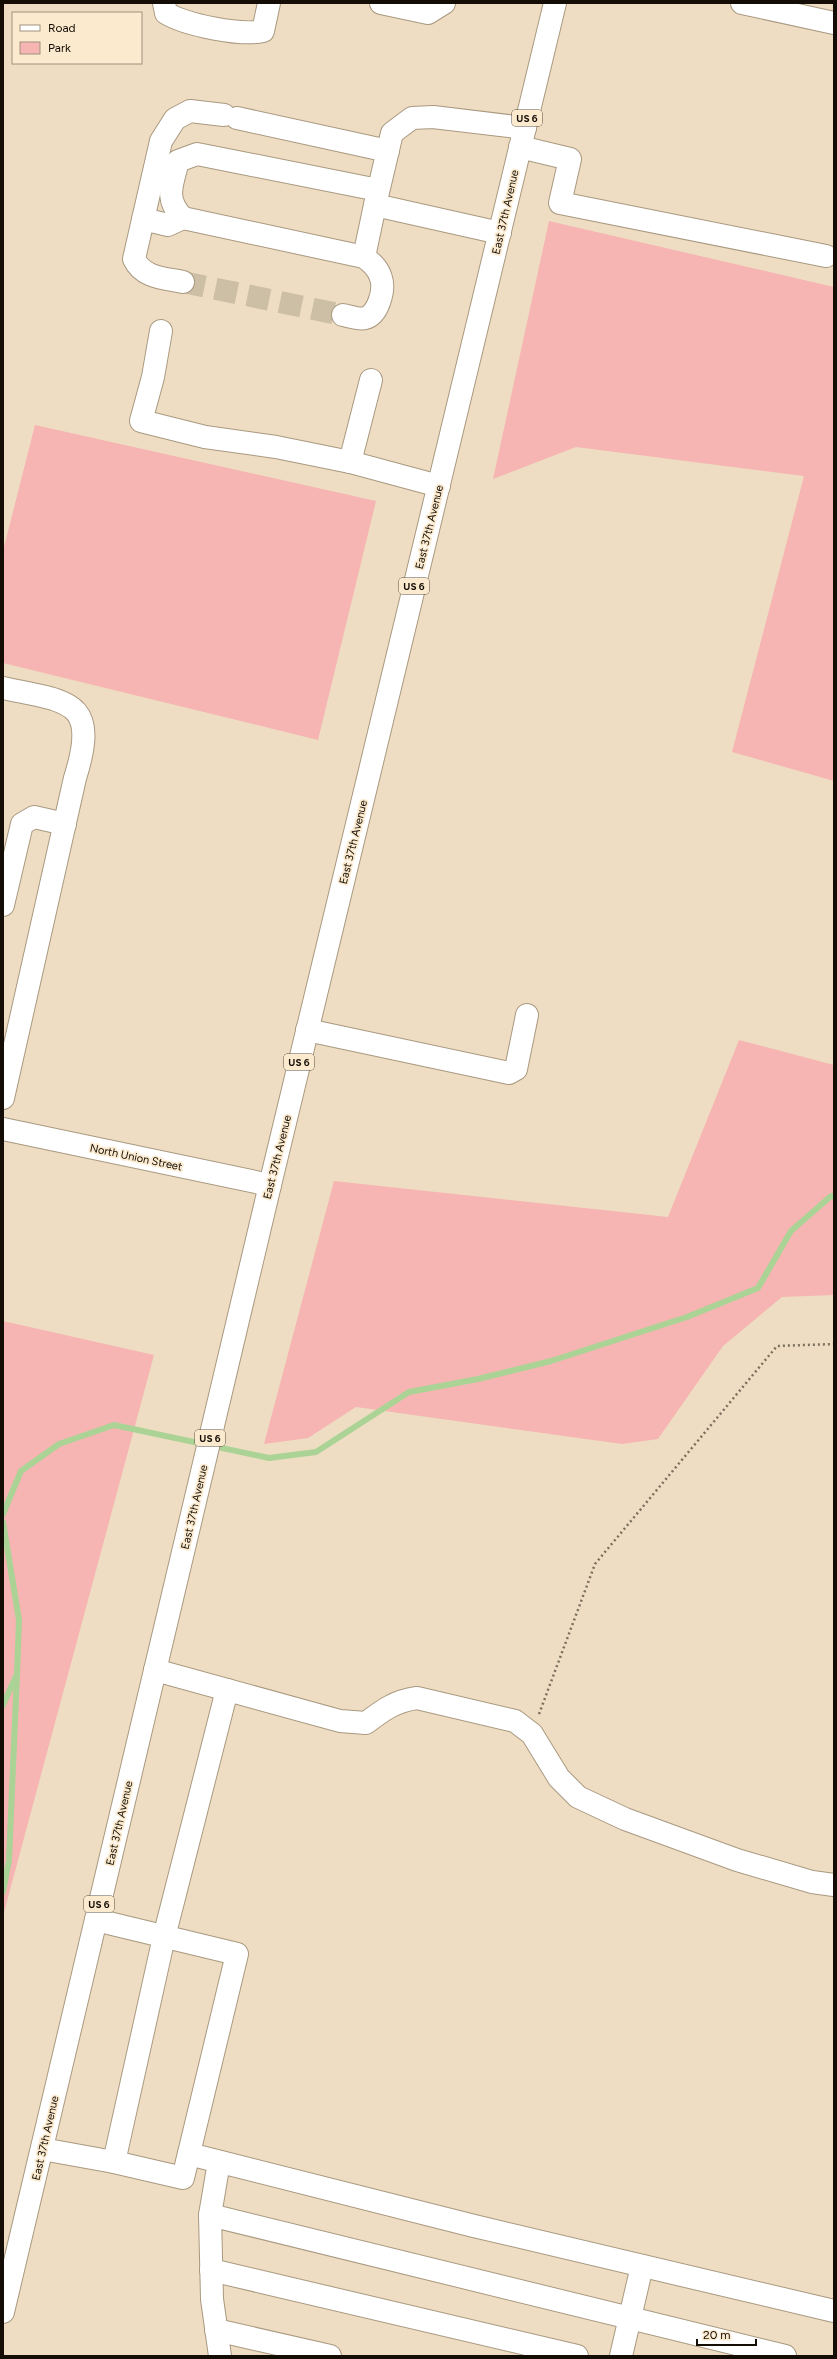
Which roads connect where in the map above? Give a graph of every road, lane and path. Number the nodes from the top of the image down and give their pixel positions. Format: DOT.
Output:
graph roads {
  1 [pos="164,3"];
  2 [pos="269,3"];
  3 [pos="381,3"];
  4 [pos="444,3"];
  5 [pos="555,3"];
  6 [pos="742,3"];
  7 [pos="834,23"];
  8 [pos="522,138"];
  9 [pos="388,151"];
  10 [pos="377,198"];
  11 [pos="183,218"];
  12 [pos="143,219"];
  13 [pos="500,233"];
  14 [pos="826,256"];
  15 [pos="364,257"];
  16 [pos="183,282"];
  17 [pos="343,315"];
  18 [pos="160,331"];
  19 [pos="371,380"];
  20 [pos="350,462"];
  21 [pos="438,486"];
  22 [pos="3,688"];
  23 [pos="65,824"];
  24 [pos="3,905"];
  25 [pos="527,1015"];
  26 [pos="11,1024"];
  27 [pos="307,1030"];
  28 [pos="3,1098"];
  29 [pos="3,1129"];
  30 [pos="270,1185"];
  31 [pos="834,1344"];
  32 [pos="155,1670"];
  33 [pos="227,1690"];
  34 [pos="532,1734"];
  35 [pos="834,1885"];
  36 [pos="96,1920"];
  37 [pos="164,1937"];
  38 [pos="42,2149"];
  39 [pos="189,2154"];
  40 [pos="114,2162"];
  41 [pos="220,2162"];
  42 [pos="210,2215"];
  43 [pos="642,2266"];
  44 [pos="211,2270"];
  45 [pos="834,2311"];
  46 [pos="3,2312"];
  47 [pos="629,2317"];
  48 [pos="216,2330"];
  49 [pos="220,2356"];
  50 [pos="330,2356"];
  51 [pos="577,2356"];
  52 [pos="621,2356"];
  53 [pos="785,2356"];
  1 -- 2 [label="main road"];
  3 -- 4 [label="main road"];
  5 -- 8 [label="main road, East 37th Avenue / US 6"];
  6 -- 7 [label="main road"];
  8 -- 9 [label="main road"];
  8 -- 13 [label="main road, East 37th Avenue / US 6"];
  8 -- 14 [label="main road"];
  9 -- 10 [label="main road"];
  9 -- 12 [label="main road"];
  10 -- 11 [label="main road"];
  10 -- 13 [label="main road"];
  10 -- 15 [label="main road"];
  11 -- 12 [label="main road"];
  11 -- 15 [label="main road"];
  12 -- 16 [label="main road"];
  13 -- 21 [label="main road, East 37th Avenue / US 6"];
  15 -- 17 [label="main road"];
  18 -- 20 [label="main road"];
  19 -- 20 [label="main road"];
  20 -- 21 [label="main road"];
  21 -- 27 [label="main road, East 37th Avenue / US 6"];
  22 -- 23 [label="main road"];
  23 -- 24 [label="main road"];
  23 -- 26 [label="main road"];
  25 -- 27 [label="main road"];
  26 -- 28 [label="main road"];
  27 -- 30 [label="main road, East 37th Avenue / US 6"];
  29 -- 30 [label="main road, North Union Street"];
  30 -- 32 [label="main road, East 37th Avenue / US 6"];
  31 -- 34 [label="path"];
  32 -- 33 [label="main road"];
  32 -- 36 [label="main road, East 37th Avenue / US 6"];
  33 -- 34 [label="main road"];
  33 -- 37 [label="main road"];
  34 -- 35 [label="main road"];
  36 -- 37 [label="main road"];
  36 -- 38 [label="main road, East 37th Avenue / US 6"];
  37 -- 39 [label="main road"];
  37 -- 40 [label="main road"];
  38 -- 40 [label="main road"];
  38 -- 46 [label="main road, East 37th Avenue / US 6"];
  39 -- 40 [label="main road"];
  39 -- 41 [label="main road"];
  41 -- 42 [label="main road"];
  41 -- 43 [label="main road"];
  42 -- 44 [label="main road"];
  42 -- 47 [label="main road"];
  43 -- 45 [label="main road"];
  43 -- 47 [label="main road"];
  44 -- 48 [label="main road"];
  44 -- 51 [label="main road"];
  47 -- 52 [label="main road"];
  47 -- 53 [label="main road"];
  48 -- 49 [label="main road"];
  48 -- 50 [label="main road"];
}
